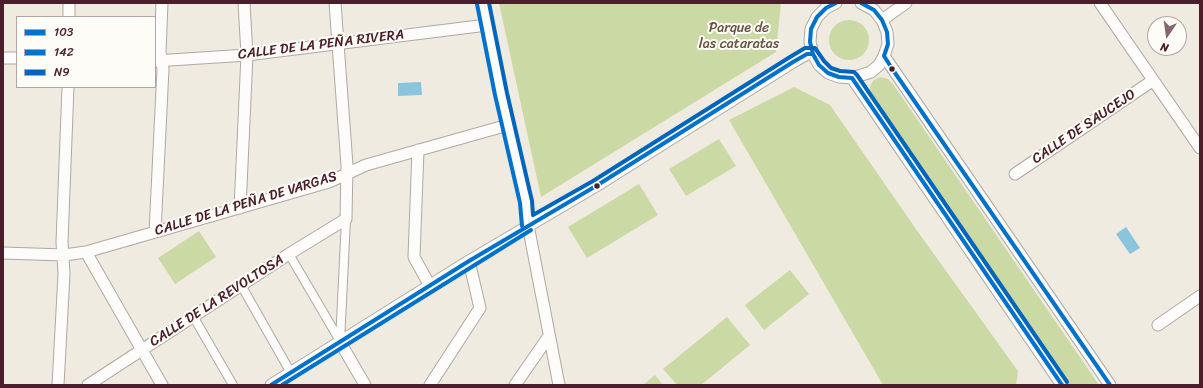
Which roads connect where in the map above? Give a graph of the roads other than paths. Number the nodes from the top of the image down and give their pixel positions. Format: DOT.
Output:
graph roads {
  1 [pos="69,3"];
  2 [pos="162,3"];
  3 [pos="244,3"];
  4 [pos="335,3"];
  5 [pos="483,3"];
  6 [pos="836,3"];
  7 [pos="862,3"];
  8 [pos="906,3"];
  9 [pos="1100,3"];
  10 [pos="69,16"];
  11 [pos="882,20"];
  12 [pos="487,25"];
  13 [pos="337,42"];
  14 [pos="813,54"];
  15 [pos="247,55"];
  16 [pos="884,56"];
  17 [pos="3,58"];
  18 [pos="16,58"];
  19 [pos="158,61"];
  20 [pos="852,78"];
  21 [pos="1152,81"];
  22 [pos="68,88"];
  23 [pos="508,125"];
  24 [pos="1200,148"];
  25 [pos="418,150"];
  26 [pos="347,173"];
  27 [pos="1015,174"];
  28 [pos="240,208"];
  29 [pos="346,219"];
  30 [pos="528,226"];
  31 [pos="155,232"];
  32 [pos="86,252"];
  33 [pos="3,253"];
  34 [pos="289,254"];
  35 [pos="64,255"];
  36 [pos="470,261"];
  37 [pos="241,285"];
  38 [pos="430,286"];
  39 [pos="1200,296"];
  40 [pos="193,316"];
  41 [pos="1158,325"];
  42 [pos="549,336"];
  43 [pos="340,342"];
  44 [pos="142,351"];
  45 [pos="291,373"];
  46 [pos="92,384"];
  47 [pos="58,385"];
  48 [pos="162,385"];
  49 [pos="233,385"];
  50 [pos="271,385"];
  51 [pos="365,385"];
  52 [pos="430,385"];
  53 [pos="515,385"];
  54 [pos="559,385"];
  55 [pos="1062,385"];
  56 [pos="1110,385"];
  1 -- 10 [label="street"];
  2 -- 19 [label="street"];
  3 -- 15 [label="street"];
  4 -- 13 [label="street"];
  5 -- 12 [label="street"];
  6 -- 14 [label="street"];
  7 -- 11 [label="street"];
  8 -- 11 [label="street"];
  9 -- 21 [label="street"];
  11 -- 16 [label="street"];
  12 -- 13 [label="street, CALLE DE LA PEÑA RIVERA"];
  12 -- 23 [label="street"];
  13 -- 15 [label="street, CALLE DE LA PEÑA RIVERA"];
  13 -- 26 [label="street"];
  14 -- 20 [label="street"];
  14 -- 30 [label="street"];
  15 -- 19 [label="street, CALLE DE LA PEÑA RIVERA"];
  15 -- 28 [label="street"];
  16 -- 20 [label="street"];
  16 -- 56 [label="street"];
  17 -- 18 [label="street"];
  19 -- 31 [label="street"];
  20 -- 55 [label="street"];
  21 -- 24 [label="street"];
  21 -- 27 [label="street, CALLE DE SAUCEJO"];
  22 -- 35 [label="street"];
  23 -- 25 [label="street, CALLE DE LA PEÑA DE VARGAS"];
  23 -- 30 [label="street"];
  25 -- 26 [label="street, CALLE DE LA PEÑA DE VARGAS"];
  25 -- 38 [label="street"];
  26 -- 28 [label="street, CALLE DE LA PEÑA DE VARGAS"];
  26 -- 29 [label="street"];
  28 -- 31 [label="street, CALLE DE LA PEÑA DE VARGAS"];
  29 -- 34 [label="street, CALLE DE LA REVOLTOSA"];
  29 -- 43 [label="street"];
  30 -- 36 [label="street"];
  30 -- 42 [label="street"];
  31 -- 32 [label="street, CALLE DE LA PEÑA DE VARGAS"];
  32 -- 35 [label="street, CALLE DE LA PEÑA DE VARGAS"];
  32 -- 44 [label="street"];
  33 -- 35 [label="street, CALLE DE LA PEÑA DE VARGAS"];
  34 -- 37 [label="street, CALLE DE LA REVOLTOSA"];
  34 -- 43 [label="street"];
  35 -- 47 [label="street"];
  36 -- 38 [label="street"];
  36 -- 52 [label="street"];
  37 -- 40 [label="street, CALLE DE LA REVOLTOSA"];
  37 -- 45 [label="street"];
  38 -- 43 [label="street"];
  39 -- 41 [label="street"];
  40 -- 44 [label="street, CALLE DE LA REVOLTOSA"];
  40 -- 49 [label="street"];
  42 -- 53 [label="street"];
  42 -- 54 [label="street"];
  43 -- 45 [label="street"];
  43 -- 51 [label="street"];
  44 -- 46 [label="street, CALLE DE LA REVOLTOSA"];
  44 -- 48 [label="street"];
  45 -- 50 [label="street"];
}
